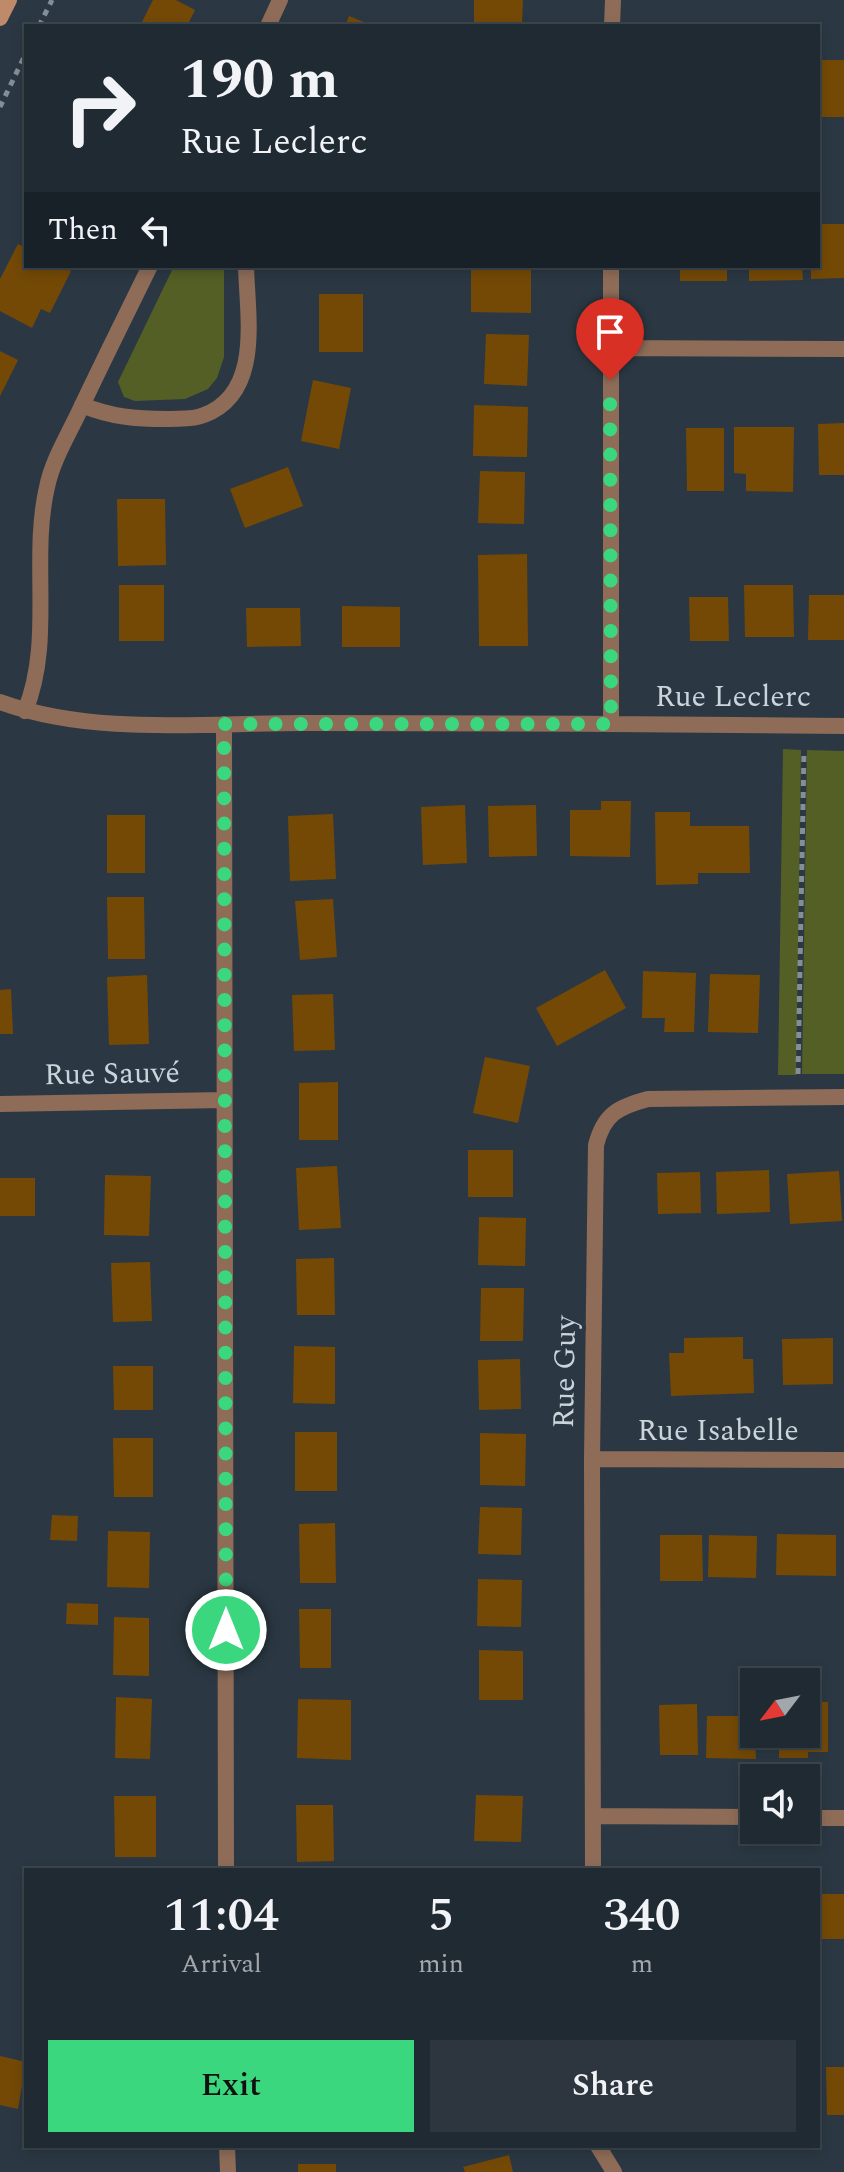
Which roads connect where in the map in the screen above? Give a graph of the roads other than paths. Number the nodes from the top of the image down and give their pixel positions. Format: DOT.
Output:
graph roads {
  1 [pos="9,0"];
  2 [pos="280,0"];
  3 [pos="613,0"];
  4 [pos="0,18"];
  5 [pos="269,24"];
  6 [pos="612,24"];
  7 [pos="149,268"];
  8 [pos="246,268"];
  9 [pos="611,268"];
  10 [pos="610,348"];
  11 [pos="844,349"];
  12 [pos="82,405"];
  13 [pos="0,702"];
  14 [pos="25,711"];
  15 [pos="224,724"];
  16 [pos="611,724"];
  17 [pos="844,726"];
  18 [pos="844,1097"];
  19 [pos="224,1100"];
  20 [pos="0,1104"];
  21 [pos="592,1459"];
  22 [pos="844,1460"];
  23 [pos="593,1816"];
  24 [pos="740,1817"];
  25 [pos="820,1818"];
  26 [pos="844,1818"];
  27 [pos="226,1868"];
  28 [pos="593,1868"];
  29 [pos="227,2148"];
  30 [pos="599,2148"];
  31 [pos="228,2172"];
  32 [pos="614,2172"];
  1 -- 4 [label="main road"];
  2 -- 5 [label="street"];
  3 -- 6 [label="street"];
  7 -- 12 [label="street"];
  8 -- 12 [label="street"];
  9 -- 10 [label="street"];
  10 -- 11 [label="street"];
  10 -- 16 [label="street"];
  12 -- 14 [label="street"];
  13 -- 14 [label="street, Rue Leclerc"];
  14 -- 15 [label="street, Rue Leclerc"];
  15 -- 16 [label="street, Rue Leclerc"];
  15 -- 19 [label="street"];
  16 -- 17 [label="street, Rue Leclerc"];
  18 -- 21 [label="street, Rue Guy"];
  19 -- 20 [label="street, Rue Sauvé"];
  19 -- 27 [label="street"];
  21 -- 22 [label="street, Rue Isabelle"];
  21 -- 23 [label="street, Rue Guy"];
  23 -- 24 [label="street"];
  23 -- 28 [label="street, Rue Guy"];
  25 -- 26 [label="street"];
  29 -- 31 [label="street"];
  30 -- 32 [label="street"];
}
